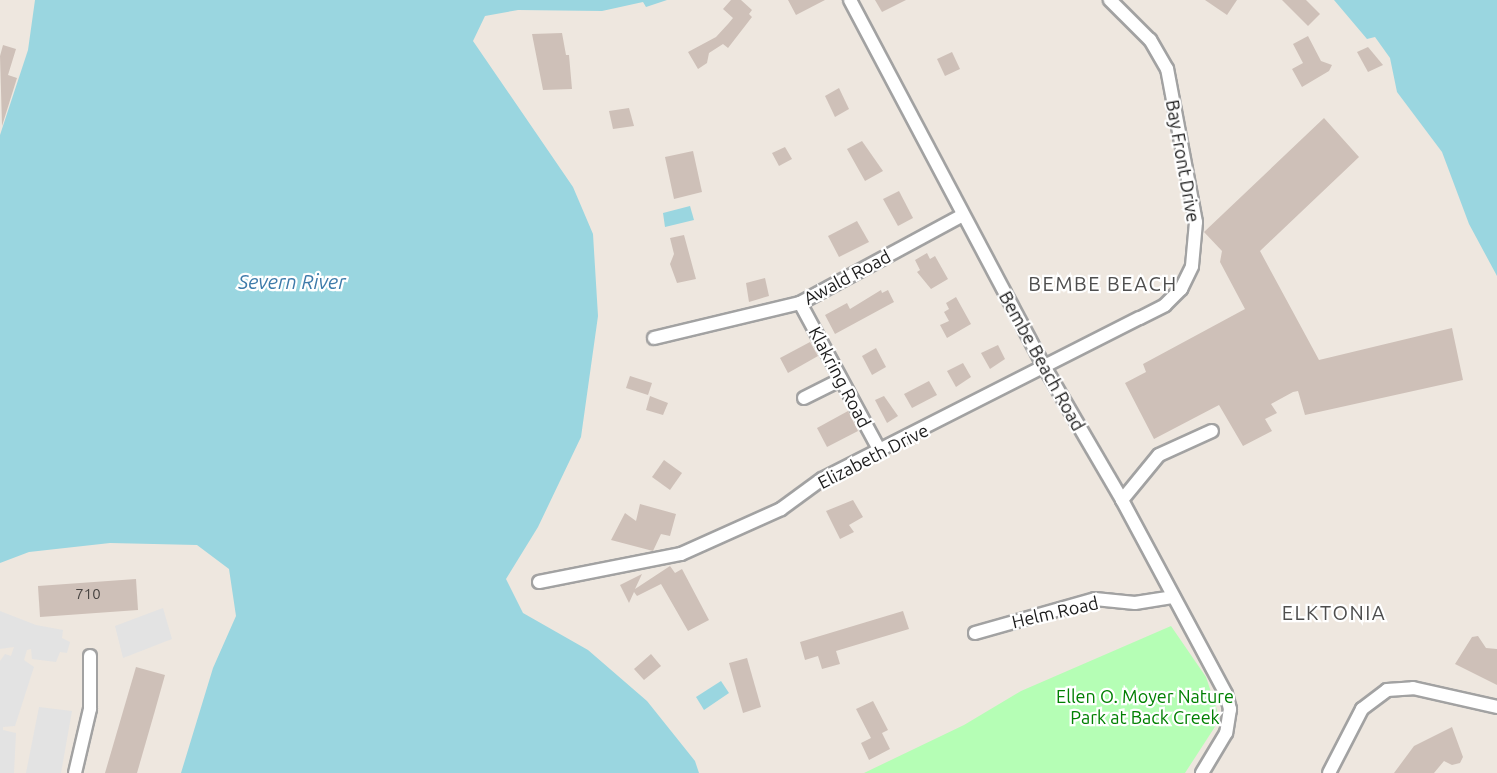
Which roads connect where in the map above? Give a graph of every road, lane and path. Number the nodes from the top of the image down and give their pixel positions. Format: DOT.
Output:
graph roads {
  1 [pos="850,0"];
  2 [pos="1110,0"];
  3 [pos="963,215"];
  4 [pos="800,303"];
  5 [pos="654,338"];
  6 [pos="1045,368"];
  7 [pos="840,380"];
  8 [pos="804,398"];
  9 [pos="1212,431"];
  10 [pos="880,451"];
  11 [pos="1122,500"];
  12 [pos="539,582"];
  13 [pos="1171,597"];
  14 [pos="975,633"];
  15 [pos="90,656"];
  16 [pos="1497,707"];
  17 [pos="75,773"];
  18 [pos="1202,773"];
  19 [pos="1329,773"];
  1 -- 3 [label="street, Bembe Beach Road"];
  2 -- 6 [label="street, Bay Front Drive"];
  3 -- 4 [label="street, Awald Road"];
  3 -- 6 [label="street, Bembe Beach Road"];
  4 -- 5 [label="street, Awald Road"];
  4 -- 7 [label="street, Klakring Road"];
  6 -- 10 [label="street, Elizabeth Drive"];
  6 -- 11 [label="street, Bembe Beach Road"];
  7 -- 8 [label="street"];
  7 -- 10 [label="street, Klakring Road"];
  9 -- 11 [label="street"];
  10 -- 12 [label="street, Elizabeth Drive"];
  11 -- 13 [label="street, Bembe Beach Road"];
  13 -- 14 [label="street, Helm Road"];
  13 -- 18 [label="street, Bembe Beach Road"];
  15 -- 17 [label="street"];
  16 -- 19 [label="street"];
}
